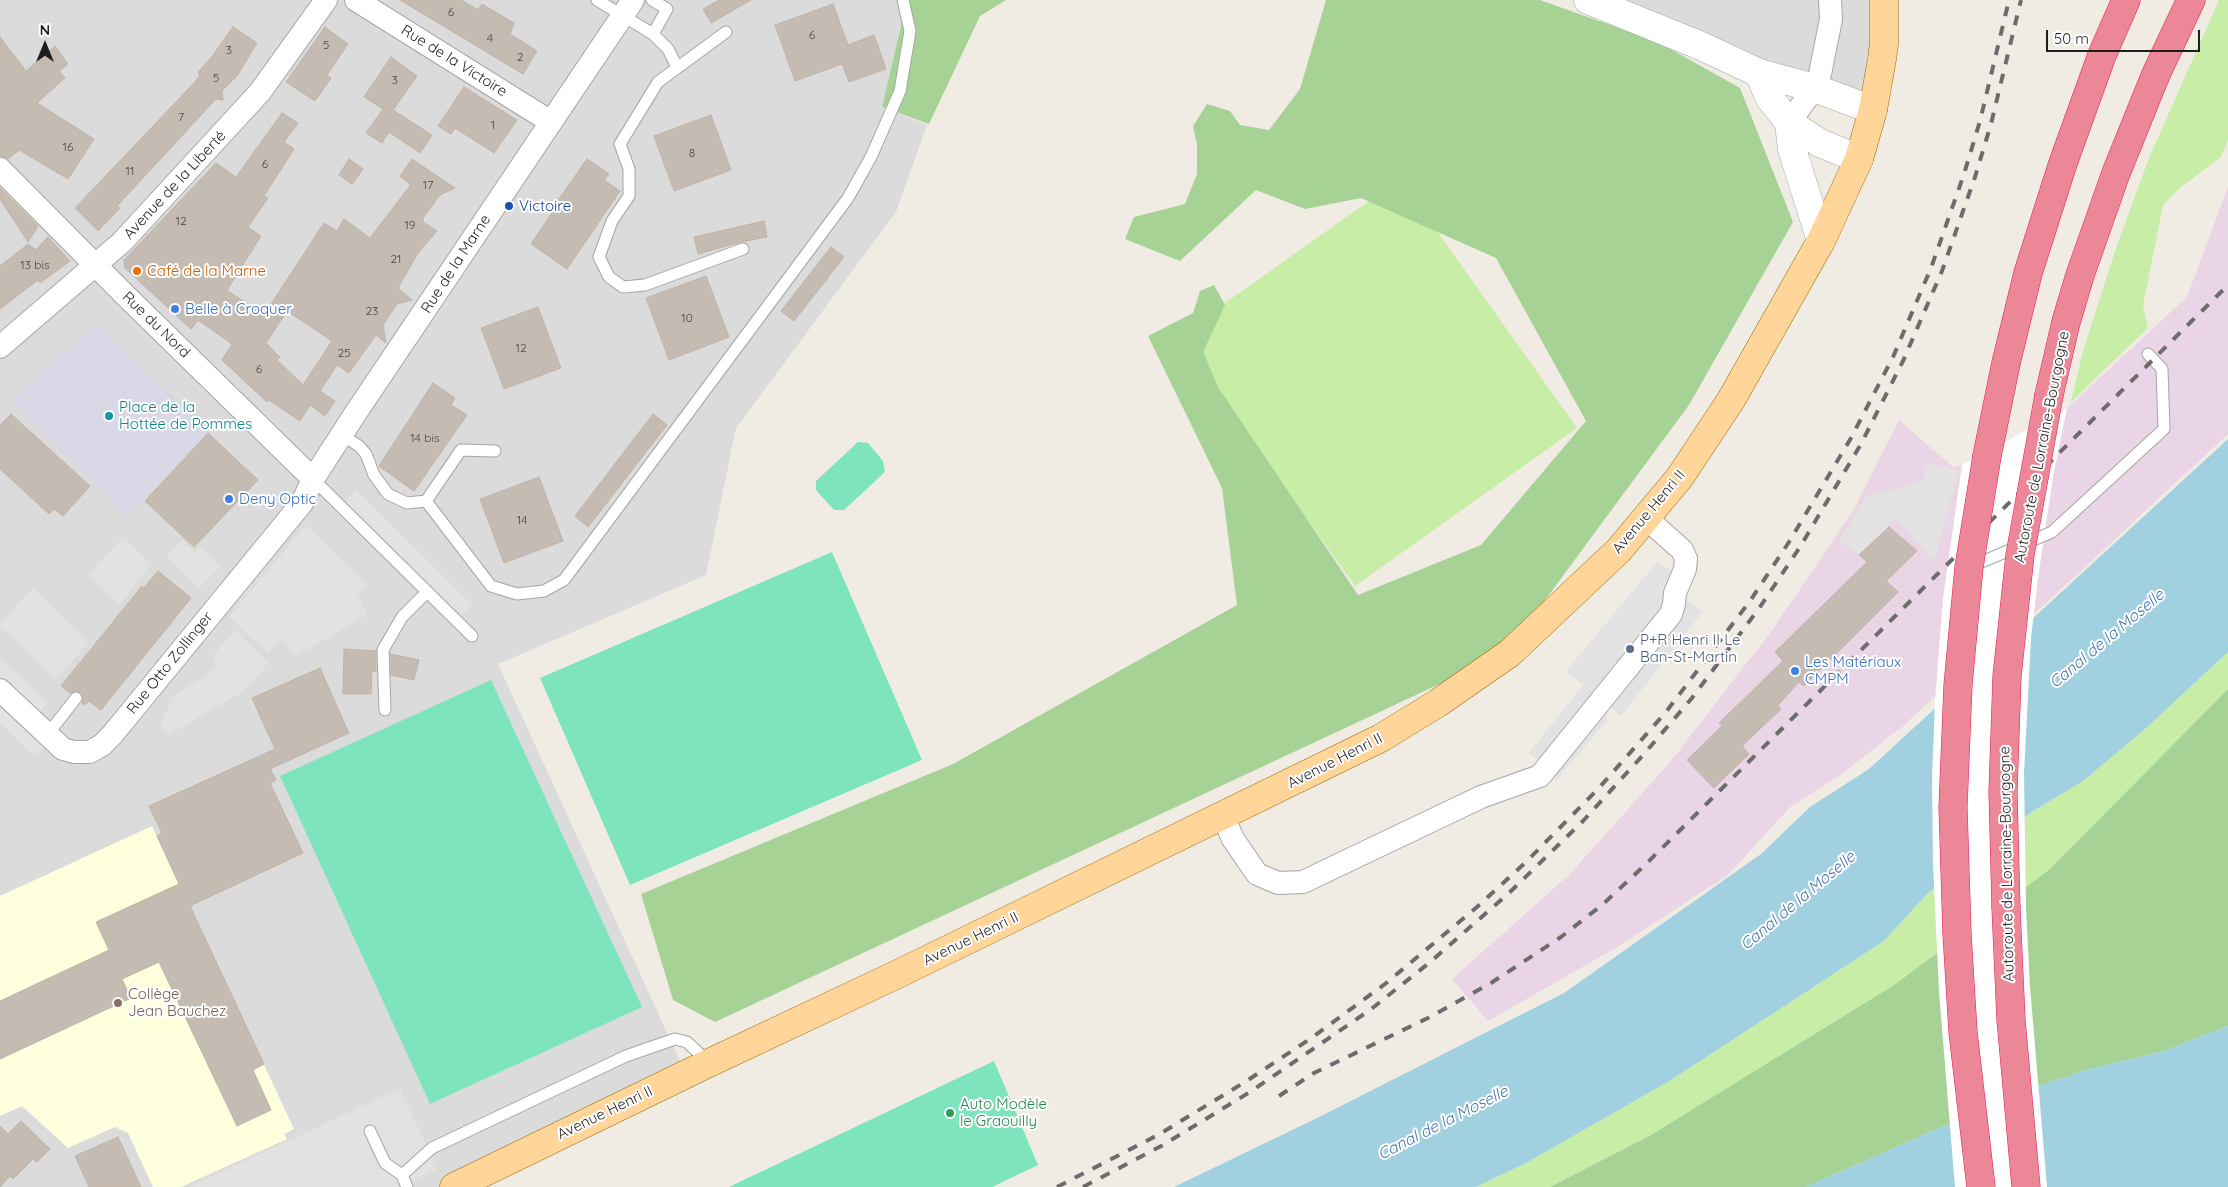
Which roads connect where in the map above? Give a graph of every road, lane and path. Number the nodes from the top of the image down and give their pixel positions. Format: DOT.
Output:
graph roads {
  1 [pos="326,0"];
  2 [pos="356,0"];
  3 [pos="597,0"];
  4 [pos="652,0"];
  5 [pos="903,0"];
  6 [pos="1588,0"];
  7 [pos="1830,0"];
  8 [pos="1884,0"];
  9 [pos="2126,0"];
  10 [pos="2191,0"];
  11 [pos="628,8"];
  12 [pos="726,32"];
  13 [pos="653,34"];
  14 [pos="677,67"];
  15 [pos="1759,73"];
  16 [pos="1814,88"];
  17 [pos="1873,110"];
  18 [pos="551,122"];
  19 [pos="1789,123"];
  20 [pos="1859,159"];
  21 [pos="0,170"];
  22 [pos="1821,241"];
  23 [pos="743,249"];
  24 [pos="95,265"];
  25 [pos="0,347"];
  26 [pos="2148,354"];
  27 [pos="342,436"];
  28 [pos="495,451"];
  29 [pos="313,479"];
  30 [pos="426,501"];
  31 [pos="1646,518"];
  32 [pos="1955,574"];
  33 [pos="427,592"];
  34 [pos="472,636"];
  35 [pos="0,690"];
  36 [pos="76,698"];
  37 [pos="385,710"];
  38 [pos="47,735"];
  39 [pos="1223,816"];
  40 [pos="709,1063"];
  41 [pos="370,1131"];
  42 [pos="402,1175"];
  43 [pos="407,1187"];
  44 [pos="454,1187"];
  45 [pos="1981,1187"];
  46 [pos="2026,1187"];
  1 -- 24 [label="street, Avenue de la Liberté"];
  2 -- 18 [label="street, Rue de la Victoire"];
  3 -- 11 [label="lane"];
  4 -- 13 [label="lane"];
  5 -- 30 [label="lane"];
  6 -- 15 [label="street"];
  7 -- 16 [label="street"];
  8 -- 17 [label="main road, Avenue Henri II"];
  9 -- 45 [label="highway, bridge"];
  10 -- 46 [label="highway, Autoroute de Lorraine-Bourgogne, bridge"];
  11 -- 13 [label="lane"];
  11 -- 18 [label="street, Rue de la Marne"];
  12 -- 14 [label="lane"];
  13 -- 14 [label="lane"];
  14 -- 23 [label="lane"];
  15 -- 16 [label="street"];
  15 -- 19 [label="street"];
  16 -- 17 [label="street"];
  16 -- 19 [label="street"];
  17 -- 20 [label="main road, Avenue Henri II"];
  18 -- 27 [label="street, Rue de la Marne"];
  19 -- 20 [label="street"];
  19 -- 22 [label="street"];
  20 -- 22 [label="main road, Avenue Henri II"];
  21 -- 24 [label="street, Rue du Nord"];
  22 -- 31 [label="main road, Avenue Henri II"];
  24 -- 25 [label="street, Avenue de la Liberté"];
  24 -- 29 [label="street, Rue du Nord"];
  26 -- 32 [label="lane"];
  27 -- 29 [label="street, Rue de la Marne"];
  27 -- 30 [label="lane"];
  28 -- 30 [label="lane"];
  29 -- 33 [label="lane"];
  29 -- 38 [label="street, Rue Otto Zollinger"];
  31 -- 39 [label="main road, Avenue Henri II"];
  31 -- 39 [label="street"];
  33 -- 34 [label="lane"];
  33 -- 37 [label="lane"];
  35 -- 38 [label="street, Rue Otto Zollinger"];
  36 -- 38 [label="lane"];
  39 -- 40 [label="main road, Avenue Henri II"];
  40 -- 42 [label="lane"];
  40 -- 44 [label="main road, Avenue Henri II"];
  41 -- 42 [label="lane"];
  42 -- 43 [label="lane"];
}
